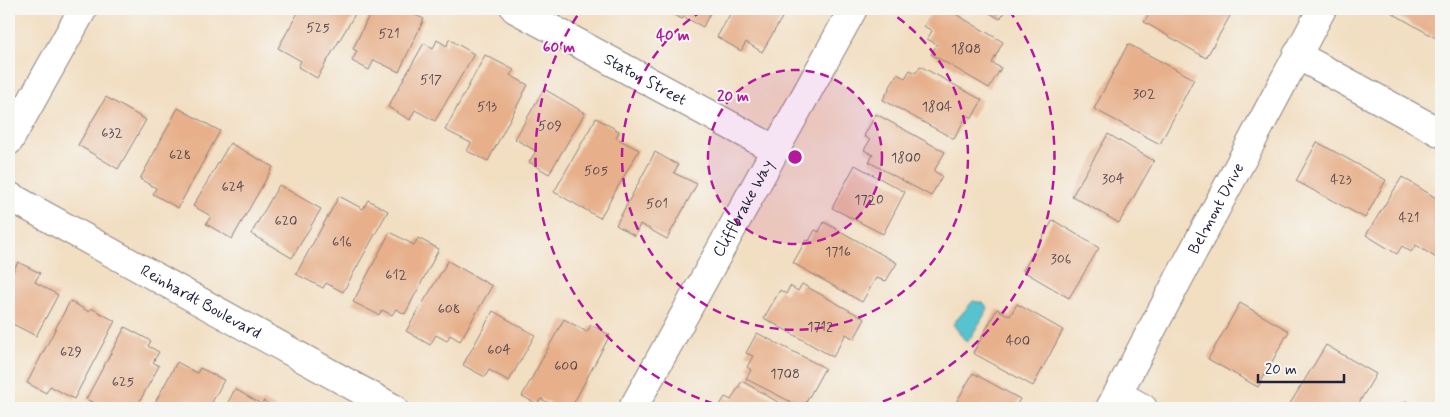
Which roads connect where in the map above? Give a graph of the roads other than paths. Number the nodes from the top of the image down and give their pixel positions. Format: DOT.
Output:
graph roads {
  1 [pos="83,9"];
  2 [pos="516,9"];
  3 [pos="853,9"];
  4 [pos="1322,9"];
  5 [pos="1297,55"];
  6 [pos="1441,133"];
  7 [pos="9,141"];
  8 [pos="774,149"];
  9 [pos="9,196"];
  10 [pos="1114,401"];
  11 [pos="393,408"];
  12 [pos="633,408"];
  13 [pos="1143,408"];
  1 -- 7 [label="street"];
  2 -- 8 [label="street, Staton Street"];
  3 -- 8 [label="street, Cliffbrake Way"];
  4 -- 5 [label="street, Belmont Drive"];
  5 -- 6 [label="street"];
  5 -- 10 [label="street, Belmont Drive"];
  8 -- 12 [label="street, Cliffbrake Way"];
  9 -- 11 [label="street, Reinhardt Boulevard"];
  10 -- 13 [label="street"];
}
